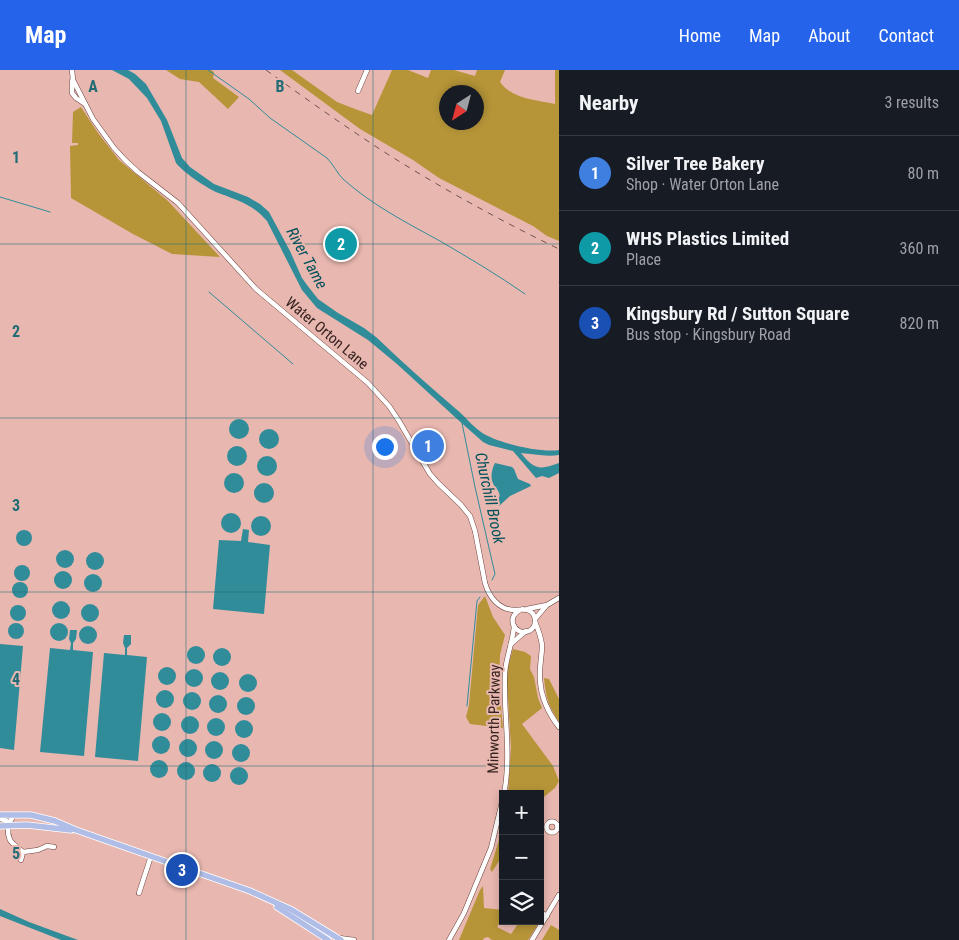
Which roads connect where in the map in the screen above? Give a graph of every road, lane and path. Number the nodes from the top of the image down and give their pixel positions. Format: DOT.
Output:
graph roads {
  1 [pos="367,70"];
  2 [pos="72,75"];
  3 [pos="355,83"];
  4 [pos="360,85"];
  5 [pos="358,91"];
  6 [pos="559,598"];
  7 [pos="547,606"];
  8 [pos="505,608"];
  9 [pos="524,609"];
  10 [pos="535,620"];
  11 [pos="513,624"];
  12 [pos="528,631"];
  13 [pos="540,634"];
  14 [pos="511,645"];
  15 [pos="559,727"];
  16 [pos="505,790"];
  17 [pos="14,815"];
  18 [pos="31,815"];
  19 [pos="499,815"];
  20 [pos="0,817"];
  21 [pos="9,824"];
  22 [pos="27,825"];
  23 [pos="0,826"];
  24 [pos="65,829"];
  25 [pos="76,830"];
  26 [pos="54,847"];
  27 [pos="23,852"];
  28 [pos="152,856"];
  29 [pos="21,860"];
  30 [pos="250,890"];
  31 [pos="139,893"];
  32 [pos="559,895"];
  33 [pos="544,914"];
  34 [pos="547,916"];
  35 [pos="337,939"];
  36 [pos="449,939"];
  37 [pos="328,940"];
  38 [pos="354,940"];
  39 [pos="532,940"];
  1 -- 4 [label="street"];
  2 -- 8 [label="street, Water Orton Lane"];
  3 -- 4 [label="street"];
  4 -- 5 [label="street"];
  6 -- 7 [label="street"];
  7 -- 9 [label="street"];
  7 -- 10 [label="street"];
  8 -- 9 [label="street"];
  8 -- 11 [label="street, Water Orton Lane"];
  9 -- 10 [label="street"];
  9 -- 11 [label="street"];
  10 -- 12 [label="street"];
  10 -- 13 [label="street"];
  11 -- 12 [label="street"];
  11 -- 14 [label="street, Minworth Parkway"];
  12 -- 13 [label="street"];
  12 -- 14 [label="street, Minworth Parkway"];
  13 -- 15 [label="street"];
  14 -- 16 [label="street, Minworth Parkway"];
  17 -- 18 [label="main road"];
  17 -- 20 [label="main road"];
  17 -- 21 [label="street"];
  18 -- 22 [label="main road"];
  18 -- 24 [label="main road"];
  18 -- 25 [label="main road"];
  19 -- 36 [label="street"];
  20 -- 21 [label="street"];
  21 -- 22 [label="main road"];
  21 -- 23 [label="main road"];
  21 -- 27 [label="street"];
  22 -- 24 [label="main road"];
  24 -- 25 [label="main road"];
  25 -- 28 [label="main road"];
  26 -- 27 [label="street"];
  27 -- 29 [label="street"];
  28 -- 30 [label="main road"];
  28 -- 31 [label="street"];
  30 -- 35 [label="main road"];
  30 -- 37 [label="main road"];
  32 -- 34 [label="street"];
  33 -- 34 [label="street"];
  34 -- 39 [label="street"];
  35 -- 38 [label="street"];
}
